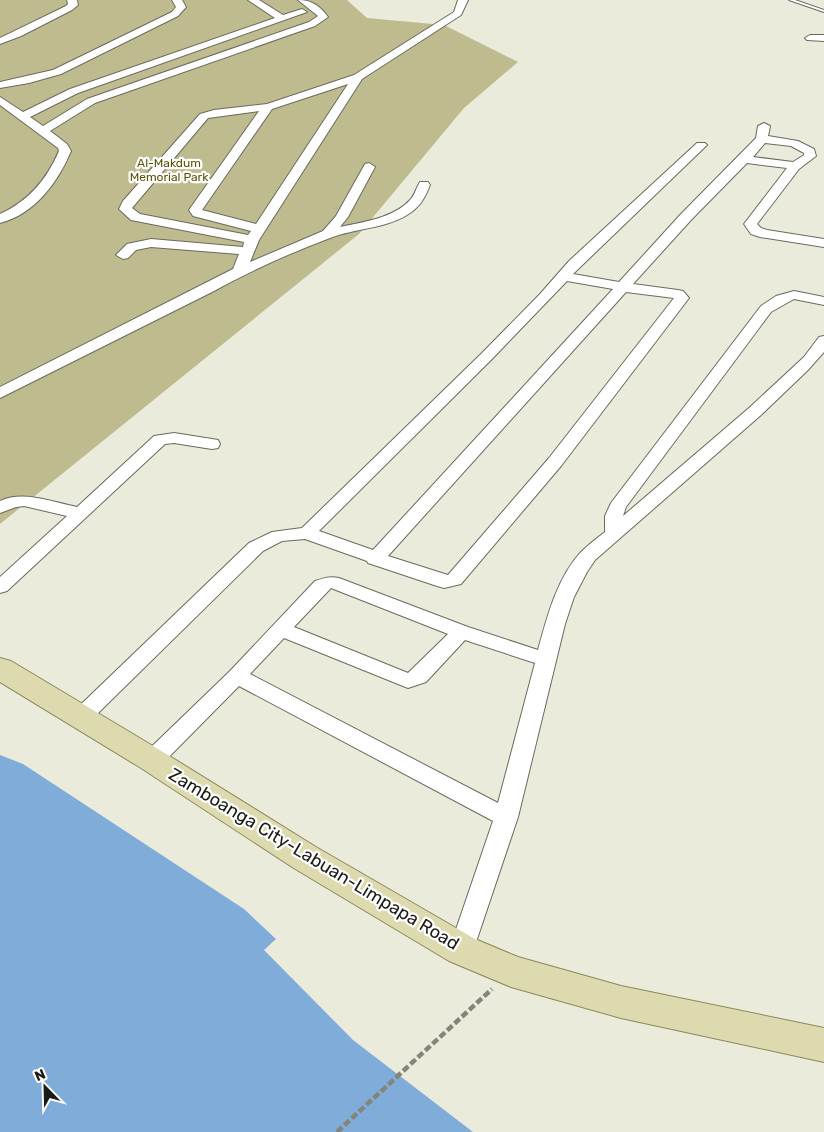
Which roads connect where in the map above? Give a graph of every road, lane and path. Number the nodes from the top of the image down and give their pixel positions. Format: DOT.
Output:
graph roads {
  1 [pos="72,0"];
  2 [pos="177,0"];
  3 [pos="253,0"];
  4 [pos="303,0"];
  5 [pos="463,0"];
  6 [pos="791,0"];
  7 [pos="824,11"];
  8 [pos="302,12"];
  9 [pos="282,19"];
  10 [pos="810,38"];
  11 [pos="824,38"];
  12 [pos="0,40"];
  13 [pos="358,77"];
  14 [pos="0,85"];
  15 [pos="0,100"];
  16 [pos="268,107"];
  17 [pos="22,117"];
  18 [pos="43,131"];
  19 [pos="700,145"];
  20 [pos="744,159"];
  21 [pos="795,166"];
  22 [pos="369,167"];
  23 [pos="424,185"];
  24 [pos="196,212"];
  25 [pos="0,219"];
  26 [pos="180,226"];
  27 [pos="328,234"];
  28 [pos="253,240"];
  29 [pos="824,243"];
  30 [pos="123,255"];
  31 [pos="240,271"];
  32 [pos="563,276"];
  33 [pos="623,287"];
  34 [pos="824,301"];
  35 [pos="824,340"];
  36 [pos="0,393"];
  37 [pos="212,444"];
  38 [pos="0,508"];
  39 [pos="80,513"];
  40 [pos="307,532"];
  41 [pos="614,533"];
  42 [pos="375,559"];
  43 [pos="0,587"];
  44 [pos="282,630"];
  45 [pos="461,632"];
  46 [pos="546,660"];
  47 [pos="0,668"];
  48 [pos="237,676"];
  49 [pos="81,717"];
  50 [pos="152,760"];
  51 [pos="506,817"];
  52 [pos="462,950"];
  53 [pos="511,971"];
  54 [pos="824,1045"];
  55 [pos="337,1132"];
  1 -- 12 [label="street"];
  2 -- 14 [label="street"];
  3 -- 9 [label="street"];
  4 -- 18 [label="street"];
  5 -- 13 [label="street"];
  6 -- 7 [label="lane"];
  8 -- 9 [label="street"];
  9 -- 17 [label="street"];
  10 -- 11 [label="street"];
  13 -- 16 [label="street"];
  13 -- 28 [label="street"];
  15 -- 17 [label="street"];
  16 -- 24 [label="street"];
  16 -- 26 [label="street"];
  17 -- 18 [label="street"];
  18 -- 25 [label="street"];
  19 -- 32 [label="street"];
  20 -- 21 [label="street"];
  20 -- 21 [label="street"];
  20 -- 33 [label="street"];
  21 -- 29 [label="street"];
  22 -- 27 [label="street"];
  23 -- 27 [label="street"];
  24 -- 26 [label="street"];
  24 -- 28 [label="street"];
  26 -- 28 [label="street"];
  27 -- 31 [label="street"];
  28 -- 30 [label="street"];
  28 -- 31 [label="street"];
  31 -- 36 [label="street"];
  32 -- 33 [label="street"];
  32 -- 40 [label="street"];
  33 -- 42 [label="street"];
  33 -- 42 [label="street"];
  34 -- 41 [label="street"];
  35 -- 41 [label="street"];
  37 -- 39 [label="street"];
  38 -- 39 [label="street"];
  39 -- 43 [label="street"];
  40 -- 42 [label="street"];
  40 -- 49 [label="street"];
  41 -- 46 [label="street"];
  44 -- 45 [label="street"];
  44 -- 45 [label="street"];
  44 -- 48 [label="street"];
  45 -- 46 [label="street"];
  46 -- 51 [label="street"];
  47 -- 49 [label="main road, Zamboanga City-Labuan-Limpapa Road"];
  48 -- 50 [label="street"];
  48 -- 51 [label="street"];
  49 -- 50 [label="main road, Zamboanga City-Labuan-Limpapa Road"];
  50 -- 52 [label="main road, Zamboanga City-Labuan-Limpapa Road"];
  51 -- 52 [label="street"];
  52 -- 53 [label="main road, Zamboanga City-Labuan-Limpapa Road"];
  53 -- 54 [label="main road, Zamboanga City-Labuan-Limpapa Road"];
  53 -- 55 [label="path"];
}
